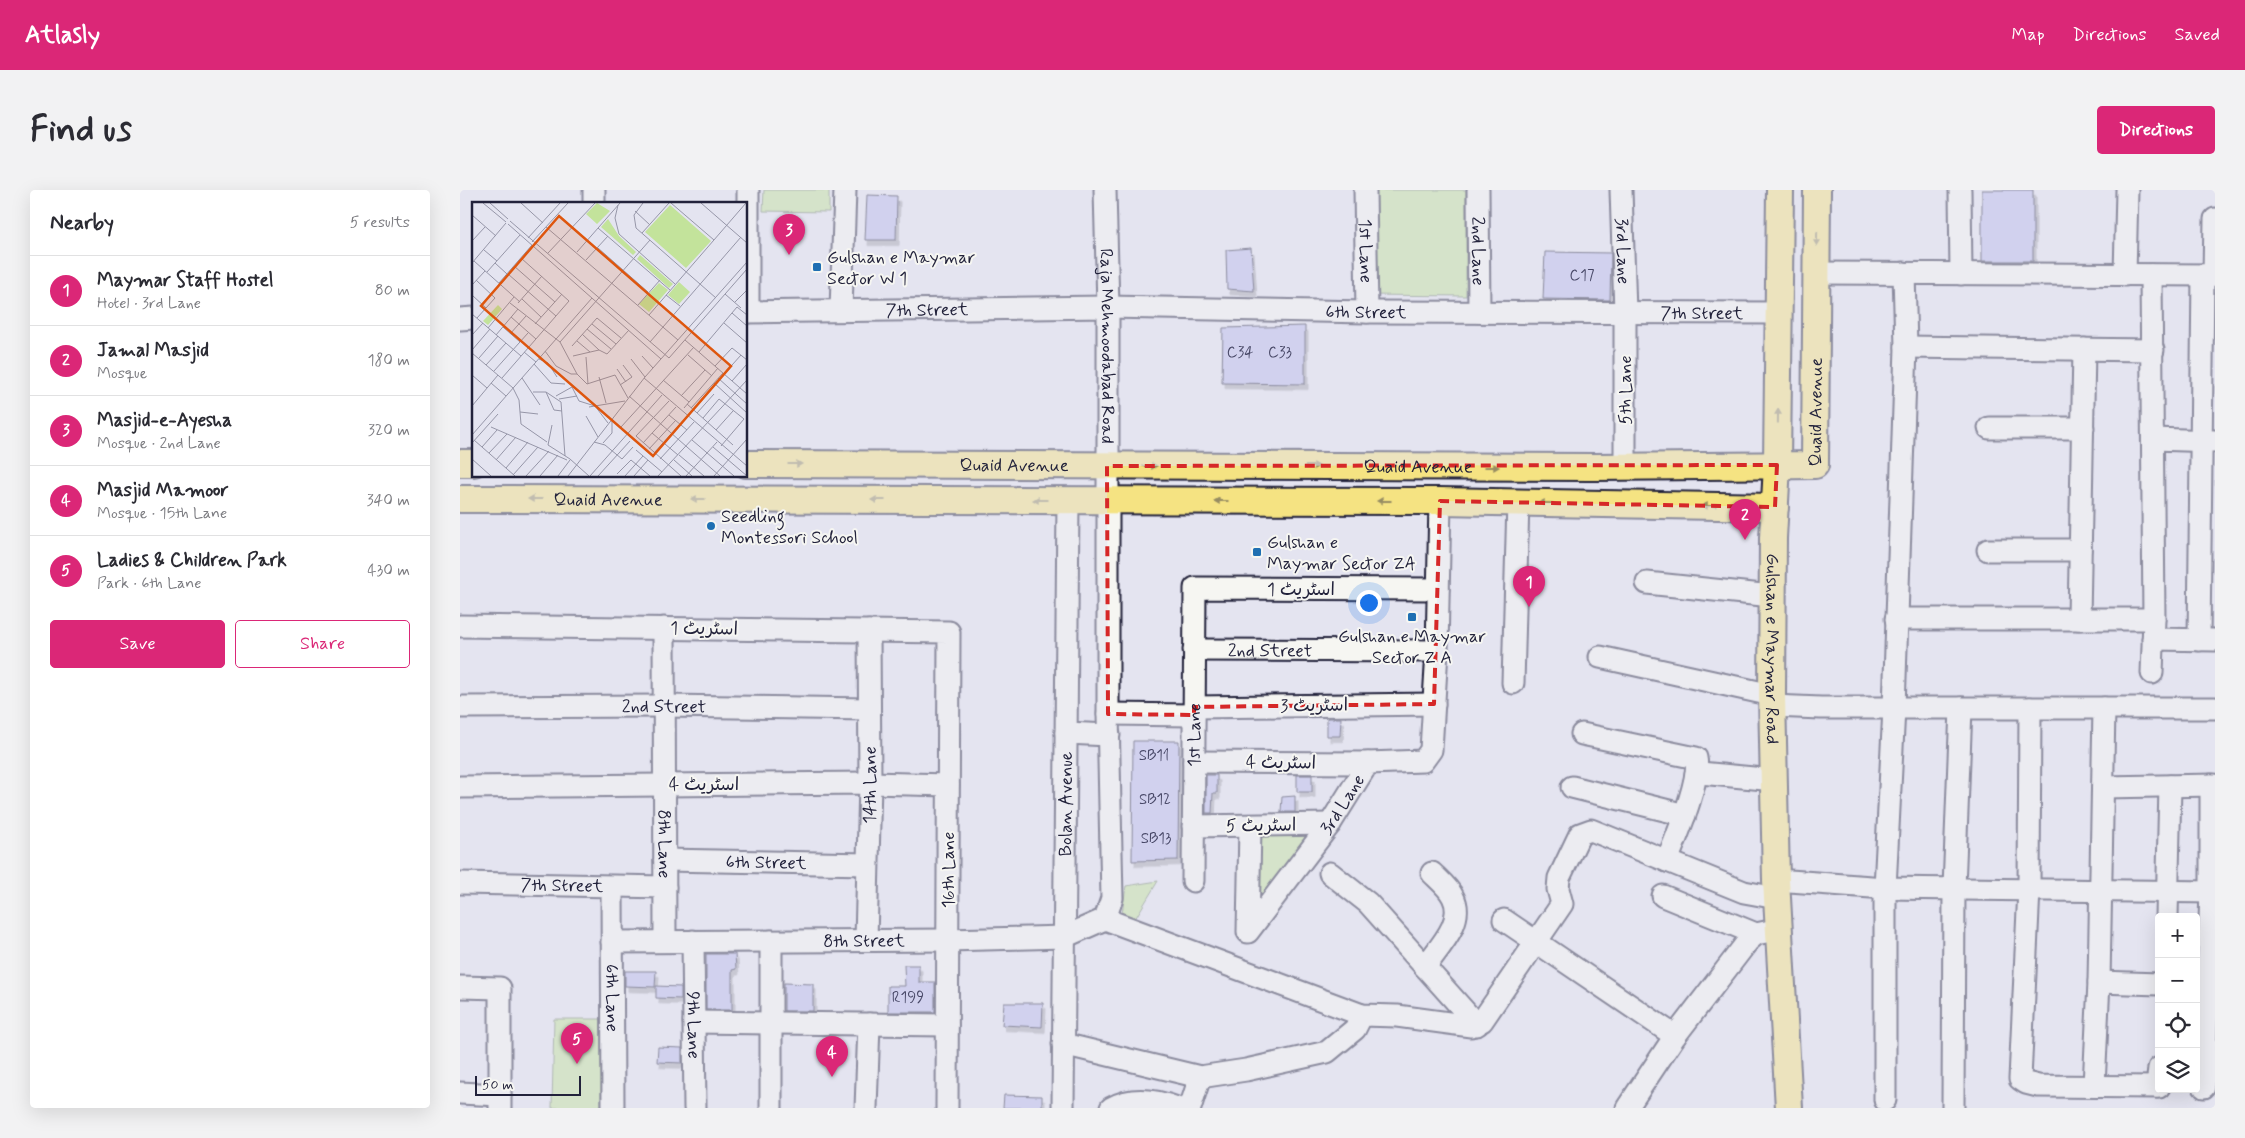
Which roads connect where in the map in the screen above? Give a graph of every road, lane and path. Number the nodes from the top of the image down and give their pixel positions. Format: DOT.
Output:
graph roads {
  1 [pos="845,190"];
  2 [pos="1105,190"];
  3 [pos="1365,190"];
  4 [pos="1478,190"];
  5 [pos="1621,190"];
  6 [pos="1780,190"];
  7 [pos="1817,190"];
  8 [pos="1960,190"];
  9 [pos="2127,190"];
  10 [pos="2215,219"];
  11 [pos="1816,273"];
  12 [pos="1904,274"];
  13 [pos="1961,274"];
  14 [pos="2125,275"];
  15 [pos="2151,275"];
  16 [pos="2211,275"];
  17 [pos="1108,307"];
  18 [pos="841,310"];
  19 [pos="748,312"];
  20 [pos="1368,312"];
  21 [pos="1479,312"];
  22 [pos="1624,312"];
  23 [pos="1779,313"];
  24 [pos="2209,331"];
  25 [pos="1906,347"];
  26 [pos="2084,349"];
  27 [pos="2153,350"];
  28 [pos="2208,383"];
  29 [pos="1988,428"];
  30 [pos="2083,428"];
  31 [pos="2153,439"];
  32 [pos="2208,440"];
  33 [pos="748,464"];
  34 [pos="1778,465"];
  35 [pos="1107,466"];
  36 [pos="1625,467"];
  37 [pos="460,499"];
  38 [pos="1068,500"];
  39 [pos="1440,501"];
  40 [pos="1106,502"];
  41 [pos="1518,502"];
  42 [pos="1775,507"];
  43 [pos="1988,550"];
  44 [pos="2080,550"];
  45 [pos="1647,583"];
  46 [pos="1195,588"];
  47 [pos="1438,589"];
  48 [pos="1772,596"];
  49 [pos="1896,619"];
  50 [pos="2079,619"];
  51 [pos="460,626"];
  52 [pos="664,628"];
  53 [pos="2153,629"];
  54 [pos="869,631"];
  55 [pos="949,632"];
  56 [pos="2207,640"];
  57 [pos="1194,650"];
  58 [pos="1437,651"];
  59 [pos="1600,657"];
  60 [pos="2152,673"];
  61 [pos="1513,683"];
  62 [pos="1772,700"];
  63 [pos="1434,704"];
  64 [pos="664,706"];
  65 [pos="460,707"];
  66 [pos="1894,708"];
  67 [pos="1961,708"];
  68 [pos="2030,708"];
  69 [pos="2104,708"];
  70 [pos="2215,708"];
  71 [pos="868,709"];
  72 [pos="1194,711"];
  73 [pos="1108,714"];
  74 [pos="1066,733"];
  75 [pos="1582,734"];
  76 [pos="1108,735"];
  77 [pos="1194,762"];
  78 [pos="1368,763"];
  79 [pos="1696,774"];
  80 [pos="1775,780"];
  81 [pos="870,783"];
  82 [pos="665,784"];
  83 [pos="948,785"];
  84 [pos="2213,785"];
  85 [pos="1572,786"];
  86 [pos="2170,786"];
  87 [pos="460,787"];
  88 [pos="2103,788"];
  89 [pos="1685,815"];
  90 [pos="1330,824"];
  91 [pos="1193,826"];
  92 [pos="1250,826"];
  93 [pos="665,860"];
  94 [pos="1667,861"];
  95 [pos="867,864"];
  96 [pos="1330,873"];
  97 [pos="1432,873"];
  98 [pos="1193,881"];
  99 [pos="460,884"];
  100 [pos="665,887"];
  101 [pos="612,888"];
  102 [pos="1886,888"];
  103 [pos="1954,888"];
  104 [pos="1777,889"];
  105 [pos="2029,889"];
  106 [pos="2101,890"];
  107 [pos="2167,891"];
  108 [pos="2213,892"];
  109 [pos="1663,896"];
  110 [pos="2167,913"];
  111 [pos="1105,919"];
  112 [pos="1504,920"];
  113 [pos="1768,932"];
  114 [pos="1064,937"];
  115 [pos="866,940"];
  116 [pos="948,940"];
  117 [pos="665,941"];
  118 [pos="693,941"];
  119 [pos="771,941"];
  120 [pos="612,942"];
  121 [pos="1536,942"];
  122 [pos="1425,967"];
  123 [pos="2099,982"];
  124 [pos="2155,984"];
  125 [pos="2206,985"];
  126 [pos="460,987"];
  127 [pos="1362,1015"];
  128 [pos="694,1022"];
  129 [pos="771,1023"];
  130 [pos="869,1024"];
  131 [pos="947,1025"];
  132 [pos="1476,1025"];
  133 [pos="1675,1036"];
  134 [pos="1064,1044"];
  135 [pos="1200,1077"];
  136 [pos="2155,1080"];
  137 [pos="2094,1086"];
  138 [pos="2205,1087"];
  139 [pos="460,1094"];
  140 [pos="1885,1100"];
  141 [pos="500,1101"];
  142 [pos="1792,1104"];
  143 [pos="613,1108"];
  144 [pos="696,1108"];
  145 [pos="771,1108"];
  146 [pos="866,1108"];
  147 [pos="947,1108"];
  148 [pos="1063,1108"];
  149 [pos="1111,1108"];
  150 [pos="1178,1108"];
  151 [pos="1190,1108"];
  152 [pos="1627,1108"];
  153 [pos="1953,1108"];
  1 -- 18 [label="street"];
  2 -- 17 [label="street, Raja Mehmoodabad Road"];
  3 -- 20 [label="street, 1st Lane"];
  4 -- 21 [label="street, 2nd Lane"];
  5 -- 22 [label="street, 3rd Lane"];
  6 -- 23 [label="main road, Gulshan e Maymar Road"];
  7 -- 11 [label="main road, Quaid Avenue, one-way"];
  8 -- 13 [label="street"];
  9 -- 14 [label="street"];
  10 -- 16 [label="street"];
  11 -- 12 [label="street"];
  11 -- 34 [label="main road, Quaid Avenue"];
  12 -- 13 [label="street"];
  12 -- 25 [label="street"];
  13 -- 14 [label="street"];
  14 -- 15 [label="street"];
  15 -- 16 [label="street"];
  15 -- 27 [label="street"];
  16 -- 24 [label="street"];
  17 -- 18 [label="street, 7th Street"];
  17 -- 20 [label="street, 6th Street"];
  17 -- 35 [label="street, Raja Mehmoodabad Road"];
  18 -- 19 [label="street, 7th Street"];
  20 -- 21 [label="street, 6th Street"];
  21 -- 22 [label="street, 6th Street"];
  22 -- 23 [label="street, 7th Street"];
  22 -- 36 [label="street, 5th Lane"];
  34 -- 23 [label="main road, Gulshan e Maymar Road, one-way"];
  24 -- 28 [label="street"];
  25 -- 26 [label="street"];
  25 -- 49 [label="street"];
  26 -- 27 [label="street"];
  26 -- 30 [label="street"];
  27 -- 31 [label="street"];
  28 -- 32 [label="street"];
  29 -- 30 [label="street"];
  30 -- 44 [label="street"];
  31 -- 32 [label="street"];
  31 -- 53 [label="street"];
  32 -- 56 [label="street"];
  33 -- 35 [label="main road, Quaid Avenue, one-way"];
  34 -- 36 [label="main road, Quaid Avenue"];
  34 -- 42 [label="main road, Gulshan e Maymar Road"];
  35 -- 36 [label="main road, Quaid Avenue, one-way"];
  35 -- 40 [label="street, Raja Mehmoodabad Road"];
  38 -- 37 [label="main road, Quaid Avenue, one-way"];
  38 -- 40 [label="main road, Quaid Avenue"];
  38 -- 74 [label="street, Bolan Avenue"];
  39 -- 40 [label="main road, Quaid Avenue, one-way"];
  39 -- 41 [label="main road, Quaid Avenue"];
  39 -- 47 [label="street, 3rd Lane"];
  40 -- 73 [label="street"];
  42 -- 41 [label="main road, Quaid Avenue, one-way"];
  41 -- 61 [label="street"];
  42 -- 48 [label="main road, Gulshan e Maymar Road"];
  43 -- 44 [label="street"];
  44 -- 50 [label="street"];
  45 -- 48 [label="street"];
  46 -- 47 [label="street, اسٹریٹ 1"];
  46 -- 57 [label="street, 1st Lane"];
  47 -- 58 [label="street, 3rd Lane"];
  48 -- 62 [label="main road, Gulshan e Maymar Road"];
  49 -- 50 [label="street"];
  49 -- 66 [label="street"];
  50 -- 53 [label="street"];
  51 -- 52 [label="street, اسٹریٹ 1"];
  52 -- 54 [label="street, اسٹریٹ 1"];
  52 -- 64 [label="street, 8th Lane"];
  53 -- 56 [label="street"];
  53 -- 60 [label="street"];
  54 -- 55 [label="street, اسٹریٹ 1"];
  54 -- 71 [label="street, 14th Lane"];
  55 -- 83 [label="street, 16th Lane"];
  57 -- 58 [label="street, 2nd Street"];
  57 -- 72 [label="street, 1st Lane"];
  58 -- 63 [label="street, 3rd Lane"];
  59 -- 62 [label="street"];
  62 -- 66 [label="street"];
  62 -- 80 [label="main road, Gulshan e Maymar Road"];
  63 -- 72 [label="street, اسٹریٹ 3"];
  63 -- 78 [label="street, 3rd Lane"];
  64 -- 65 [label="street, 2nd Street"];
  64 -- 71 [label="street, 2nd Street"];
  64 -- 82 [label="street, 8th Lane"];
  66 -- 67 [label="street"];
  66 -- 102 [label="street"];
  67 -- 68 [label="street"];
  67 -- 103 [label="street"];
  68 -- 69 [label="street"];
  68 -- 105 [label="street"];
  69 -- 70 [label="street"];
  69 -- 88 [label="street"];
  71 -- 81 [label="street, 14th Lane"];
  72 -- 73 [label="street, اسٹریٹ 3"];
  72 -- 77 [label="street, 1st Lane"];
  73 -- 76 [label="street"];
  74 -- 76 [label="street"];
  74 -- 114 [label="street, Bolan Avenue"];
  75 -- 79 [label="street"];
  76 -- 111 [label="street"];
  77 -- 78 [label="street, اسٹریٹ 4"];
  77 -- 91 [label="street, 1st Lane"];
  78 -- 90 [label="street, 3rd Lane"];
  79 -- 80 [label="street"];
  79 -- 89 [label="street"];
  80 -- 104 [label="main road, Gulshan e Maymar Road"];
  81 -- 82 [label="street, اسٹریٹ 4"];
  81 -- 83 [label="street, اسٹریٹ 4"];
  81 -- 95 [label="street, 14th Lane"];
  82 -- 87 [label="street, اسٹریٹ 4"];
  82 -- 93 [label="street, 8th Lane"];
  83 -- 116 [label="street, 16th Lane"];
  84 -- 86 [label="street"];
  84 -- 108 [label="street"];
  85 -- 89 [label="street"];
  86 -- 88 [label="street"];
  86 -- 107 [label="street"];
  88 -- 106 [label="street"];
  89 -- 94 [label="street"];
  90 -- 92 [label="street, اسٹریٹ 5"];
  90 -- 92 [label="street, 3rd Lane"];
  91 -- 92 [label="street, اسٹریٹ 5"];
  91 -- 98 [label="street, 1st Lane"];
  93 -- 95 [label="street, 6th Street"];
  93 -- 100 [label="street, 8th Lane"];
  94 -- 104 [label="street"];
  94 -- 121 [label="street"];
  95 -- 115 [label="street, 14th Lane"];
  96 -- 122 [label="street"];
  97 -- 122 [label="street"];
  99 -- 101 [label="street, 7th Street"];
  100 -- 101 [label="street, 7th Street"];
  100 -- 117 [label="street, 8th Lane"];
  101 -- 120 [label="street, 6th Lane"];
  102 -- 103 [label="street"];
  102 -- 104 [label="street"];
  102 -- 140 [label="street"];
  103 -- 105 [label="street"];
  103 -- 153 [label="street"];
  104 -- 113 [label="main road, Gulshan e Maymar Road"];
  105 -- 106 [label="street"];
  105 -- 137 [label="street"];
  106 -- 107 [label="street"];
  106 -- 123 [label="street"];
  107 -- 108 [label="street"];
  107 -- 110 [label="street"];
  108 -- 125 [label="street"];
  109 -- 113 [label="street"];
  111 -- 114 [label="street"];
  111 -- 127 [label="street"];
  112 -- 121 [label="street"];
  113 -- 133 [label="street"];
  113 -- 142 [label="main road, Gulshan e Maymar Road"];
  114 -- 116 [label="street, 8th Street"];
  114 -- 134 [label="street, Bolan Avenue"];
  115 -- 116 [label="street, 8th Street"];
  115 -- 119 [label="street, 8th Street"];
  116 -- 131 [label="street, 16th Lane"];
  117 -- 118 [label="street, 8th Street"];
  117 -- 120 [label="street, 8th Street"];
  118 -- 119 [label="street, 8th Street"];
  118 -- 128 [label="street, 9th Lane"];
  119 -- 129 [label="street"];
  120 -- 143 [label="street, 6th Lane"];
  121 -- 132 [label="street"];
  121 -- 133 [label="street"];
  122 -- 132 [label="street"];
  123 -- 124 [label="street"];
  123 -- 137 [label="street"];
  125 -- 138 [label="street"];
  126 -- 141 [label="street"];
  127 -- 132 [label="street"];
  127 -- 135 [label="street"];
  128 -- 129 [label="street"];
  128 -- 144 [label="street, 9th Lane"];
  129 -- 130 [label="street"];
  129 -- 145 [label="street"];
  130 -- 131 [label="street"];
  130 -- 146 [label="street"];
  131 -- 147 [label="street, 16th Lane"];
  133 -- 152 [label="street"];
  134 -- 135 [label="street"];
  134 -- 148 [label="street, Bolan Avenue"];
  135 -- 151 [label="street"];
  136 -- 137 [label="street"];
  139 -- 141 [label="street"];
  149 -- 150 [label="street"];
}
